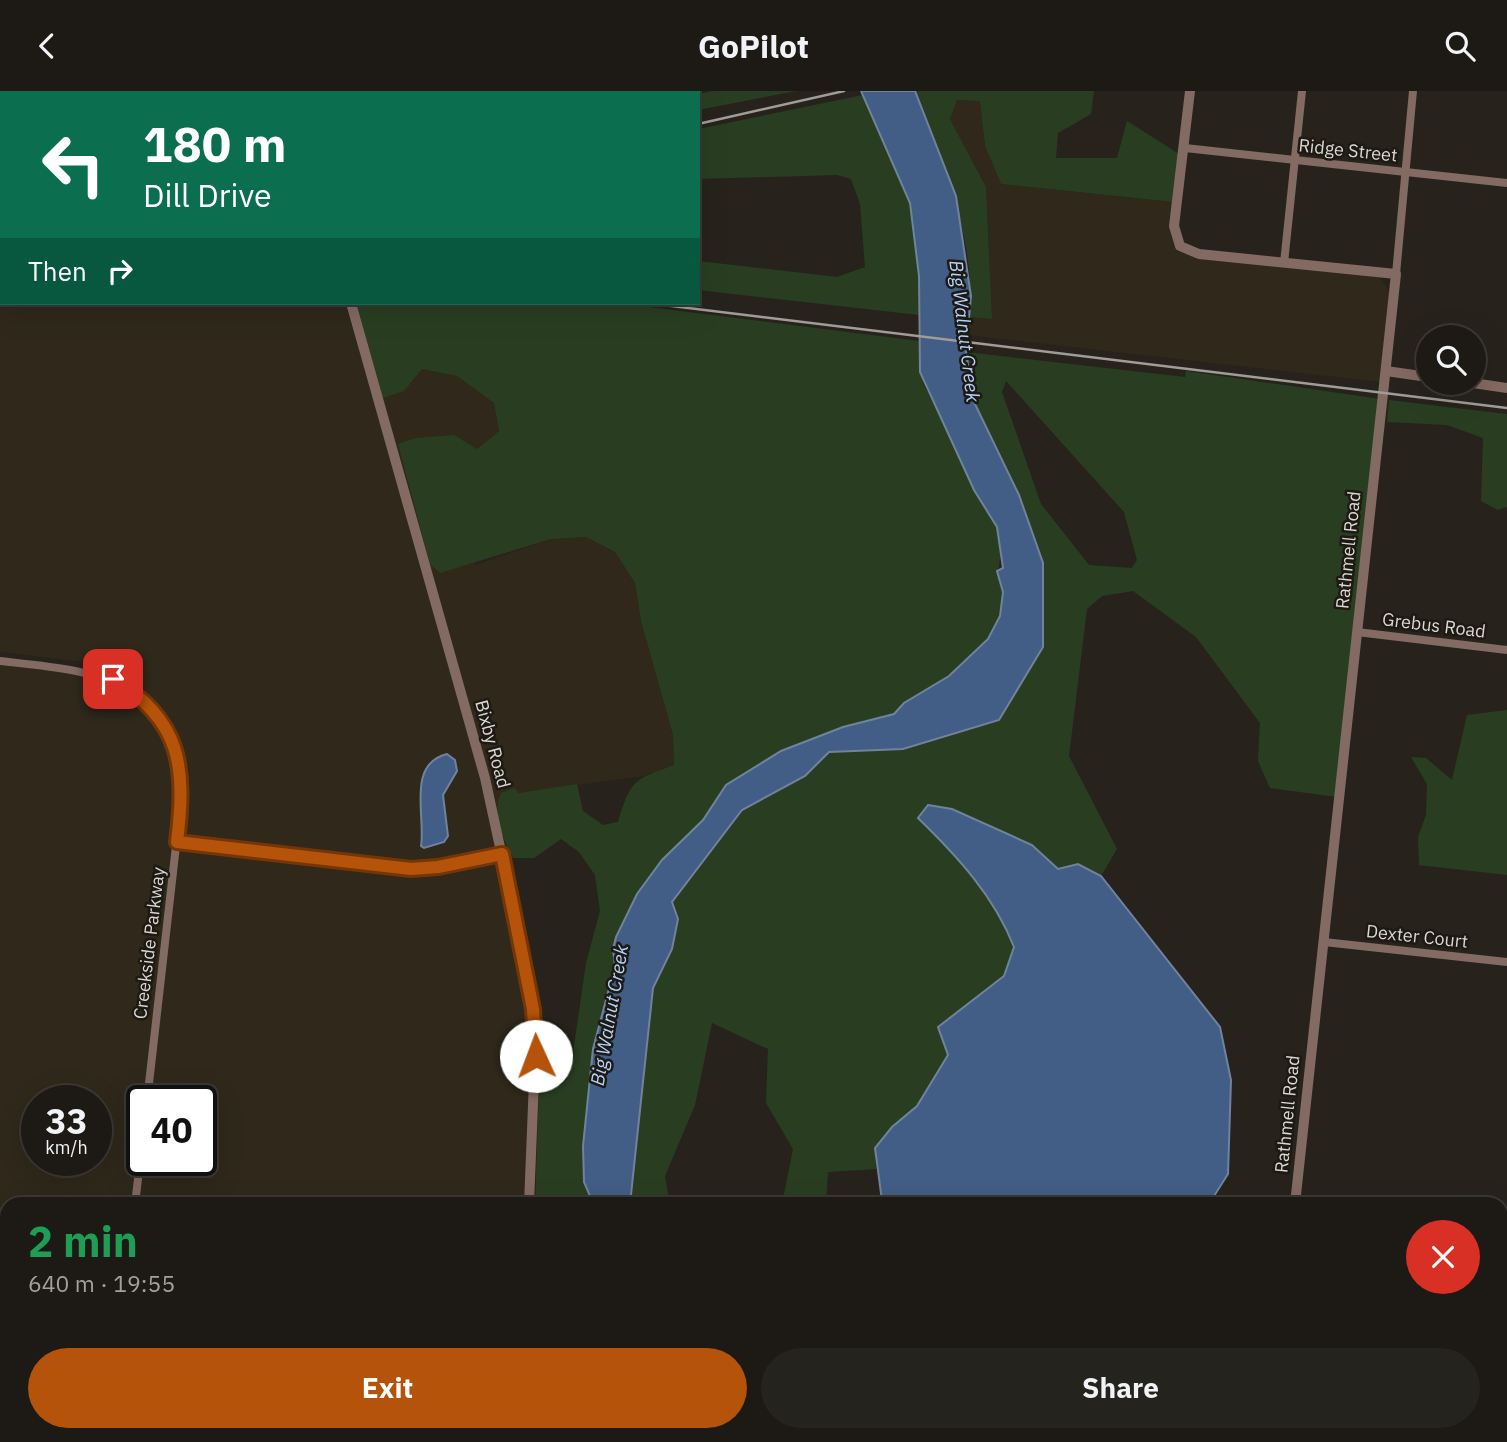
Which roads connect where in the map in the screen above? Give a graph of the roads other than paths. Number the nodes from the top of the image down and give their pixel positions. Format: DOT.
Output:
graph roads {
  1 [pos="1190,91"];
  2 [pos="1302,91"];
  3 [pos="1413,91"];
  4 [pos="1185,148"];
  5 [pos="1295,160"];
  6 [pos="1404,172"];
  7 [pos="1507,183"];
  8 [pos="1284,263"];
  9 [pos="1396,274"];
  10 [pos="352,305"];
  11 [pos="1386,371"];
  12 [pos="1416,375"];
  13 [pos="1486,385"];
  14 [pos="1507,388"];
  15 [pos="1357,632"];
  16 [pos="1507,650"];
  17 [pos="0,661"];
  18 [pos="177,842"];
  19 [pos="502,854"];
  20 [pos="1324,942"];
  21 [pos="1507,962"];
  22 [pos="149,1085"];
  23 [pos="138,1176"];
  24 [pos="136,1197"];
  25 [pos="529,1197"];
  26 [pos="1296,1197"];
  1 -- 4 [label="street"];
  2 -- 5 [label="street"];
  3 -- 6 [label="street"];
  4 -- 5 [label="street, Ridge Street"];
  4 -- 8 [label="street"];
  5 -- 6 [label="street, Ridge Street"];
  5 -- 8 [label="street"];
  6 -- 7 [label="street, Ridge Street"];
  6 -- 9 [label="street"];
  8 -- 9 [label="street"];
  9 -- 11 [label="street, Rathmell Road"];
  10 -- 19 [label="street, Bixby Road"];
  11 -- 12 [label="street"];
  11 -- 15 [label="street, Rathmell Road"];
  13 -- 14 [label="street"];
  15 -- 16 [label="street, Grebus Road"];
  15 -- 20 [label="street, Rathmell Road"];
  17 -- 18 [label="street, Creekside Parkway"];
  18 -- 19 [label="street"];
  18 -- 22 [label="street, Creekside Parkway"];
  19 -- 25 [label="street, Bixby Road"];
  20 -- 21 [label="street, Dexter Court"];
  20 -- 26 [label="street, Rathmell Road"];
  23 -- 24 [label="street"];
}
